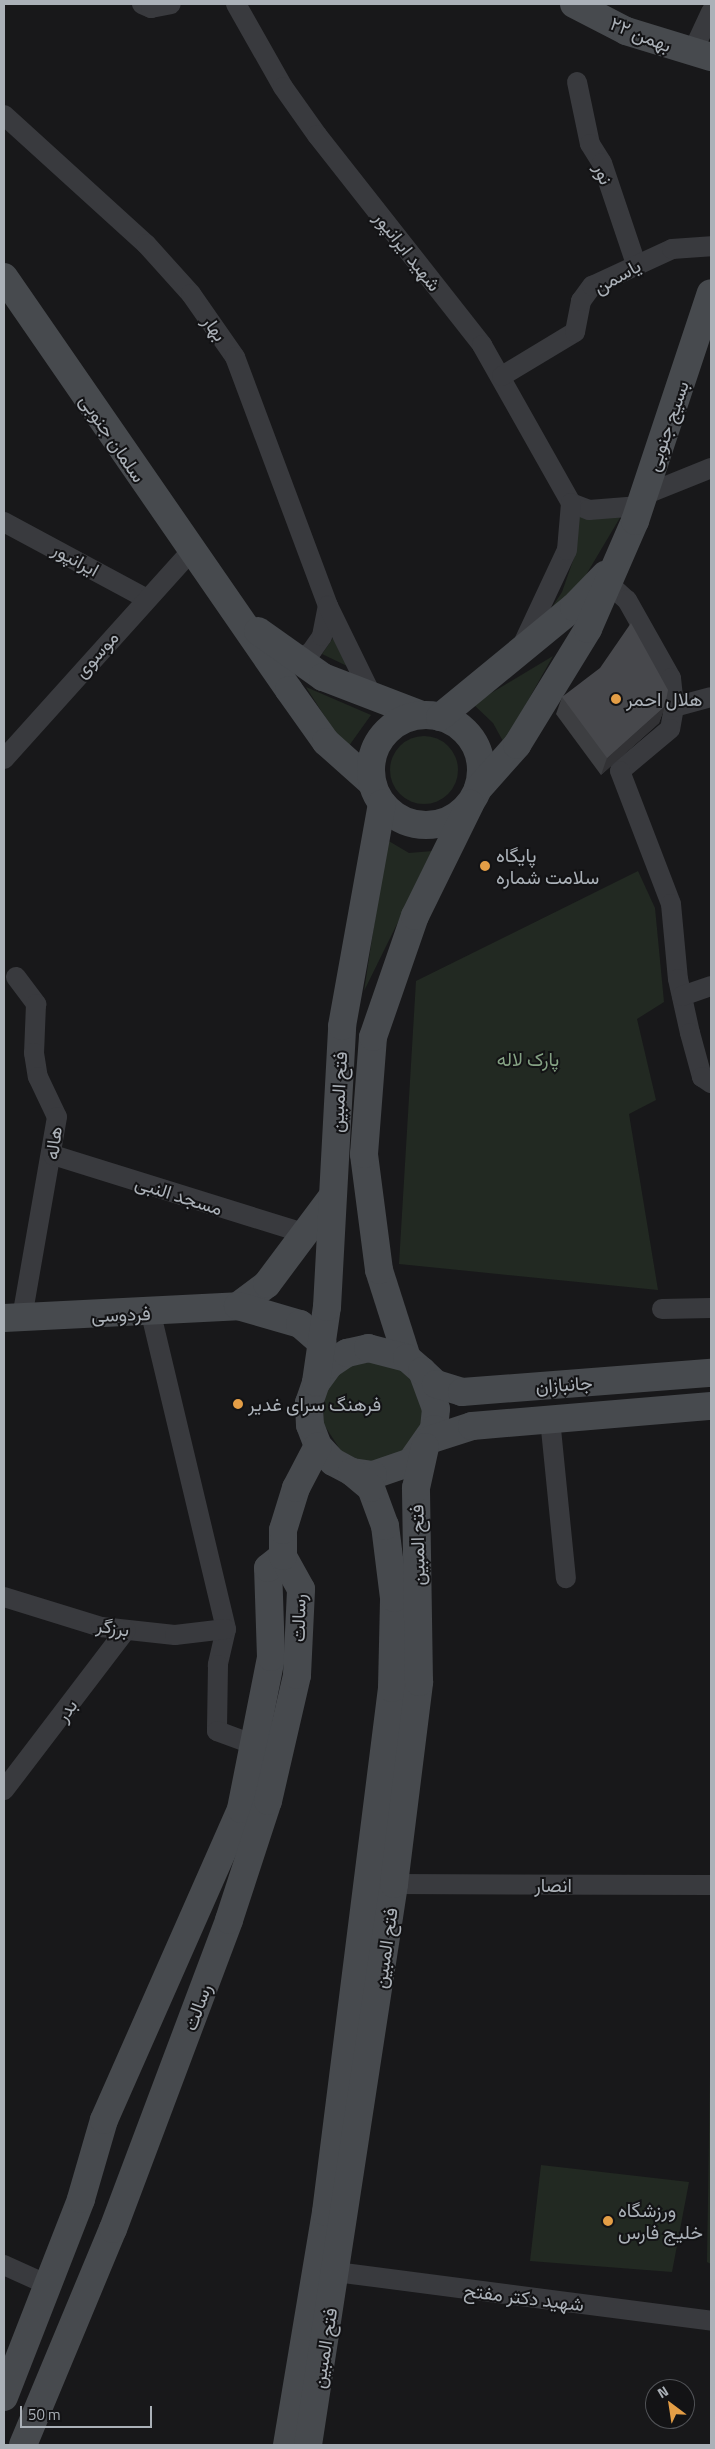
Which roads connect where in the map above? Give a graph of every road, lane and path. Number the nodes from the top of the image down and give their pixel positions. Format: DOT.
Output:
graph roads {
  1 [pos="142,4"];
  2 [pos="171,4"];
  3 [pos="236,4"];
  4 [pos="574,4"];
  5 [pos="711,12"];
  6 [pos="702,55"];
  7 [pos="577,82"];
  8 [pos="4,115"];
  9 [pos="711,246"];
  10 [pos="636,264"];
  11 [pos="4,277"];
  12 [pos="711,294"];
  13 [pos="502,376"];
  14 [pos="711,468"];
  15 [pos="642,500"];
  16 [pos="571,503"];
  17 [pos="4,522"];
  18 [pos="191,551"];
  19 [pos="621,558"];
  20 [pos="609,584"];
  21 [pos="223,597"];
  22 [pos="146,599"];
  23 [pos="328,606"];
  24 [pos="520,650"];
  25 [pos="296,660"];
  26 [pos="372,696"];
  27 [pos="711,697"];
  28 [pos="674,707"];
  29 [pos="431,716"];
  30 [pos="4,759"];
  31 [pos="377,794"];
  32 [pos="474,796"];
  33 [pos="16,977"];
  34 [pos="711,986"];
  35 [pos="682,996"];
  36 [pos="711,1084"];
  37 [pos="53,1155"];
  38 [pos="332,1197"];
  39 [pos="306,1234"];
  40 [pos="238,1306"];
  41 [pos="711,1308"];
  42 [pos="662,1309"];
  43 [pos="151,1314"];
  44 [pos="13,1318"];
  45 [pos="323,1344"];
  46 [pos="415,1365"];
  47 [pos="711,1373"];
  48 [pos="316,1383"];
  49 [pos="490,1389"];
  50 [pos="711,1406"];
  51 [pos="550,1419"];
  52 [pos="488,1424"];
  53 [pos="427,1443"];
  54 [pos="318,1446"];
  55 [pos="352,1472"];
  56 [pos="283,1556"];
  57 [pos="566,1578"];
  58 [pos="4,1597"];
  59 [pos="226,1629"];
  60 [pos="126,1630"];
  61 [pos="255,1745"];
  62 [pos="4,1790"];
  63 [pos="394,1884"];
  64 [pos="711,1885"];
  65 [pos="4,2265"];
  66 [pos="326,2271"];
  67 [pos="48,2285"];
  68 [pos="711,2321"];
  69 [pos="4,2397"];
  70 [pos="23,2445"];
  71 [pos="287,2445"];
  72 [pos="308,2445"];
  1 -- 2 [label="street"];
  3 -- 13 [label="street, شهید ایرانپور"];
  4 -- 6 [label="main road, ۲۲ بهمن"];
  5 -- 6 [label="street"];
  7 -- 10 [label="street, نور"];
  8 -- 23 [label="street, بهار"];
  9 -- 10 [label="street, یاسمن"];
  10 -- 13 [label="street, یاسمن"];
  11 -- 18 [label="main road, سلمان جنوبی"];
  12 -- 15 [label="main road, بسیج جنوبی"];
  13 -- 16 [label="street, شهید ایرانپور"];
  14 -- 15 [label="street"];
  15 -- 16 [label="street"];
  15 -- 19 [label="main road, بسیج جنوبی"];
  16 -- 24 [label="street"];
  17 -- 22 [label="street, ایرانپور"];
  18 -- 21 [label="main road, سلمان جنوبی"];
  18 -- 22 [label="street, موسوی"];
  19 -- 20 [label="main road, بسیج جنوبی"];
  19 -- 24 [label="main road"];
  20 -- 28 [label="street"];
  20 -- 32 [label="main road, بسیج جنوبی"];
  21 -- 25 [label="main road"];
  21 -- 31 [label="main road"];
  22 -- 30 [label="street, موسوی"];
  23 -- 25 [label="street"];
  23 -- 26 [label="street, بهار"];
  24 -- 29 [label="main road"];
  25 -- 26 [label="main road"];
  26 -- 29 [label="main road"];
  27 -- 28 [label="street"];
  28 -- 35 [label="street"];
  29 -- 31 [label="main road"];
  29 -- 32 [label="main road"];
  31 -- 32 [label="main road"];
  31 -- 38 [label="main road, فتح المبین"];
  32 -- 46 [label="main road, فتح المبین"];
  33 -- 37 [label="street, هاله"];
  34 -- 35 [label="street"];
  35 -- 36 [label="street"];
  37 -- 39 [label="street, مسجد النبی"];
  37 -- 44 [label="street, هاله"];
  38 -- 39 [label="main road"];
  38 -- 45 [label="main road, فتح المبین"];
  39 -- 40 [label="main road"];
  40 -- 43 [label="main road, فردوسی"];
  40 -- 45 [label="main road"];
  41 -- 42 [label="street"];
  43 -- 44 [label="main road, فردوسی"];
  43 -- 59 [label="street"];
  45 -- 48 [label="main road, فتح المبین"];
  46 -- 48 [label="main road"];
  46 -- 49 [label="main road, جانبازان"];
  46 -- 53 [label="main road"];
  47 -- 49 [label="main road, جانبازان"];
  48 -- 54 [label="main road"];
  49 -- 52 [label="main road"];
  50 -- 51 [label="main road, جانبازان"];
  51 -- 52 [label="main road, جانبازان"];
  51 -- 57 [label="street"];
  52 -- 53 [label="main road, جانبازان"];
  53 -- 55 [label="main road"];
  53 -- 63 [label="main road, فتح المبین"];
  54 -- 55 [label="main road"];
  54 -- 56 [label="main road, رسالت"];
  55 -- 66 [label="main road, فتح المبین"];
  56 -- 61 [label="main road, رسالت"];
  56 -- 70 [label="main road, رسالت"];
  58 -- 60 [label="street, برزگر"];
  59 -- 60 [label="street, برزگر"];
  59 -- 61 [label="street"];
  60 -- 62 [label="street, بدر"];
  61 -- 67 [label="main road, رسالت"];
  63 -- 64 [label="street, انصار"];
  63 -- 66 [label="main road, فتح المبین"];
  65 -- 67 [label="street"];
  66 -- 68 [label="street, شهید دکتر مفتح"];
  66 -- 71 [label="main road, فتح المبین"];
  66 -- 72 [label="main road, فتح المبین"];
  67 -- 69 [label="main road, رسالت"];
}
